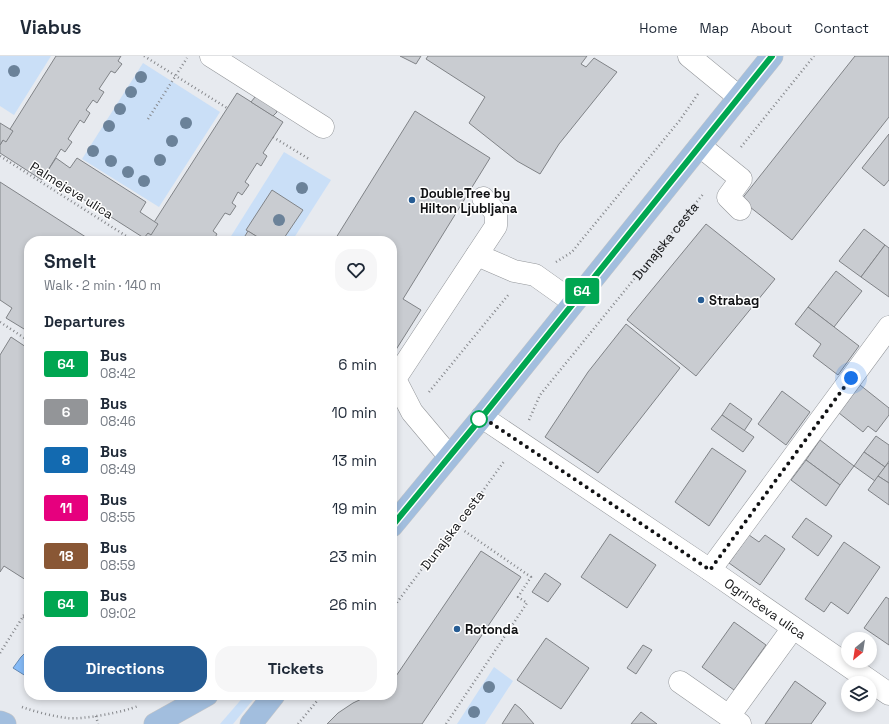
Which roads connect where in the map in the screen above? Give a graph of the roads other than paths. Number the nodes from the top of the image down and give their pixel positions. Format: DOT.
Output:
graph roads {
  1 [pos="211,56"];
  2 [pos="689,56"];
  3 [pos="772,56"];
  4 [pos="739,97"];
  5 [pos="323,127"];
  6 [pos="700,146"];
  7 [pos="483,198"];
  8 [pos="740,209"];
  9 [pos="477,255"];
  10 [pos="573,302"];
  11 [pos="889,327"];
  12 [pos="397,376"];
  13 [pos="397,383"];
  14 [pos="482,417"];
  15 [pos="450,456"];
  16 [pos="397,520"];
  17 [pos="710,570"];
  18 [pos="794,628"];
  19 [pos="680,682"];
  20 [pos="889,694"];
  21 [pos="198,700"];
  22 [pos="208,700"];
  23 [pos="270,700"];
  24 [pos="735,720"];
  25 [pos="0,722"];
  26 [pos="5,724"];
  27 [pos="155,724"];
  28 [pos="187,724"];
  29 [pos="251,724"];
  1 -- 5 [label="street"];
  2 -- 4 [label="street"];
  3 -- 4 [label="main road"];
  4 -- 6 [label="main road"];
  6 -- 8 [label="street"];
  6 -- 10 [label="main road"];
  7 -- 9 [label="street"];
  9 -- 10 [label="street"];
  9 -- 12 [label="street"];
  10 -- 14 [label="main road"];
  11 -- 17 [label="street"];
  13 -- 15 [label="street"];
  14 -- 15 [label="main road"];
  14 -- 17 [label="street, Ogrinčeva ulica"];
  15 -- 16 [label="main road"];
  17 -- 18 [label="street, Ogrinčeva ulica"];
  18 -- 20 [label="street, Ogrinčeva ulica"];
  18 -- 24 [label="street"];
  19 -- 24 [label="street"];
  21 -- 27 [label="main road"];
  22 -- 28 [label="main road"];
  23 -- 29 [label="main road"];
  25 -- 26 [label="main road"];
}
